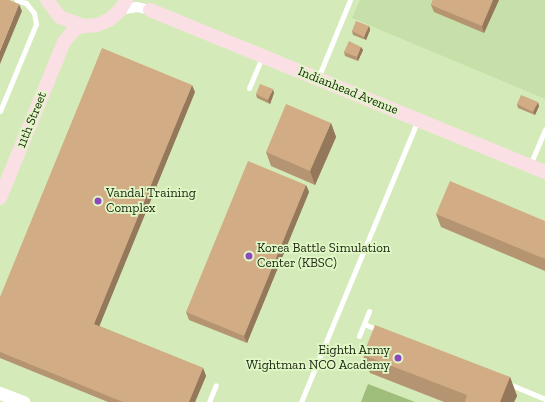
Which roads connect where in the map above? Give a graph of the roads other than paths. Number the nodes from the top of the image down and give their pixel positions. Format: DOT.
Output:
graph roads {
  1 [pos="16,0"];
  2 [pos="47,0"];
  3 [pos="136,0"];
  4 [pos="350,0"];
  5 [pos="123,5"];
  6 [pos="150,10"];
  7 [pos="60,17"];
  8 [pos="83,26"];
  9 [pos="64,42"];
  10 [pos="262,57"];
  11 [pos="318,79"];
  12 [pos="249,88"];
  13 [pos="0,111"];
  14 [pos="418,119"];
  15 [pos="545,129"];
  16 [pos="530,166"];
  17 [pos="545,172"];
  18 [pos="0,198"];
  19 [pos="369,311"];
  20 [pos="364,324"];
  21 [pos="385,332"];
  22 [pos="359,336"];
  23 [pos="501,380"];
  24 [pos="216,385"];
  25 [pos="0,393"];
  26 [pos="545,398"];
  27 [pos="23,402"];
  28 [pos="209,402"];
  29 [pos="301,402"];
  30 [pos="543,402"];
  1 -- 13 [label="lane"];
  2 -- 7 [label="main road"];
  3 -- 6 [label="street"];
  4 -- 11 [label="lane"];
  5 -- 6 [label="street"];
  5 -- 8 [label="main road"];
  6 -- 10 [label="main road, Indianhead Avenue"];
  7 -- 8 [label="main road"];
  7 -- 9 [label="main road"];
  8 -- 9 [label="main road"];
  9 -- 18 [label="main road, 11th Street"];
  10 -- 11 [label="main road, Indianhead Avenue"];
  10 -- 12 [label="lane"];
  11 -- 14 [label="main road, Indianhead Avenue"];
  14 -- 16 [label="main road, Indianhead Avenue"];
  14 -- 29 [label="lane"];
  15 -- 16 [label="lane"];
  16 -- 17 [label="main road, Indianhead Avenue"];
  19 -- 20 [label="lane"];
  20 -- 21 [label="lane"];
  20 -- 22 [label="lane"];
  23 -- 26 [label="lane"];
  24 -- 28 [label="lane"];
  25 -- 27 [label="street"];
  26 -- 30 [label="lane"];
}
